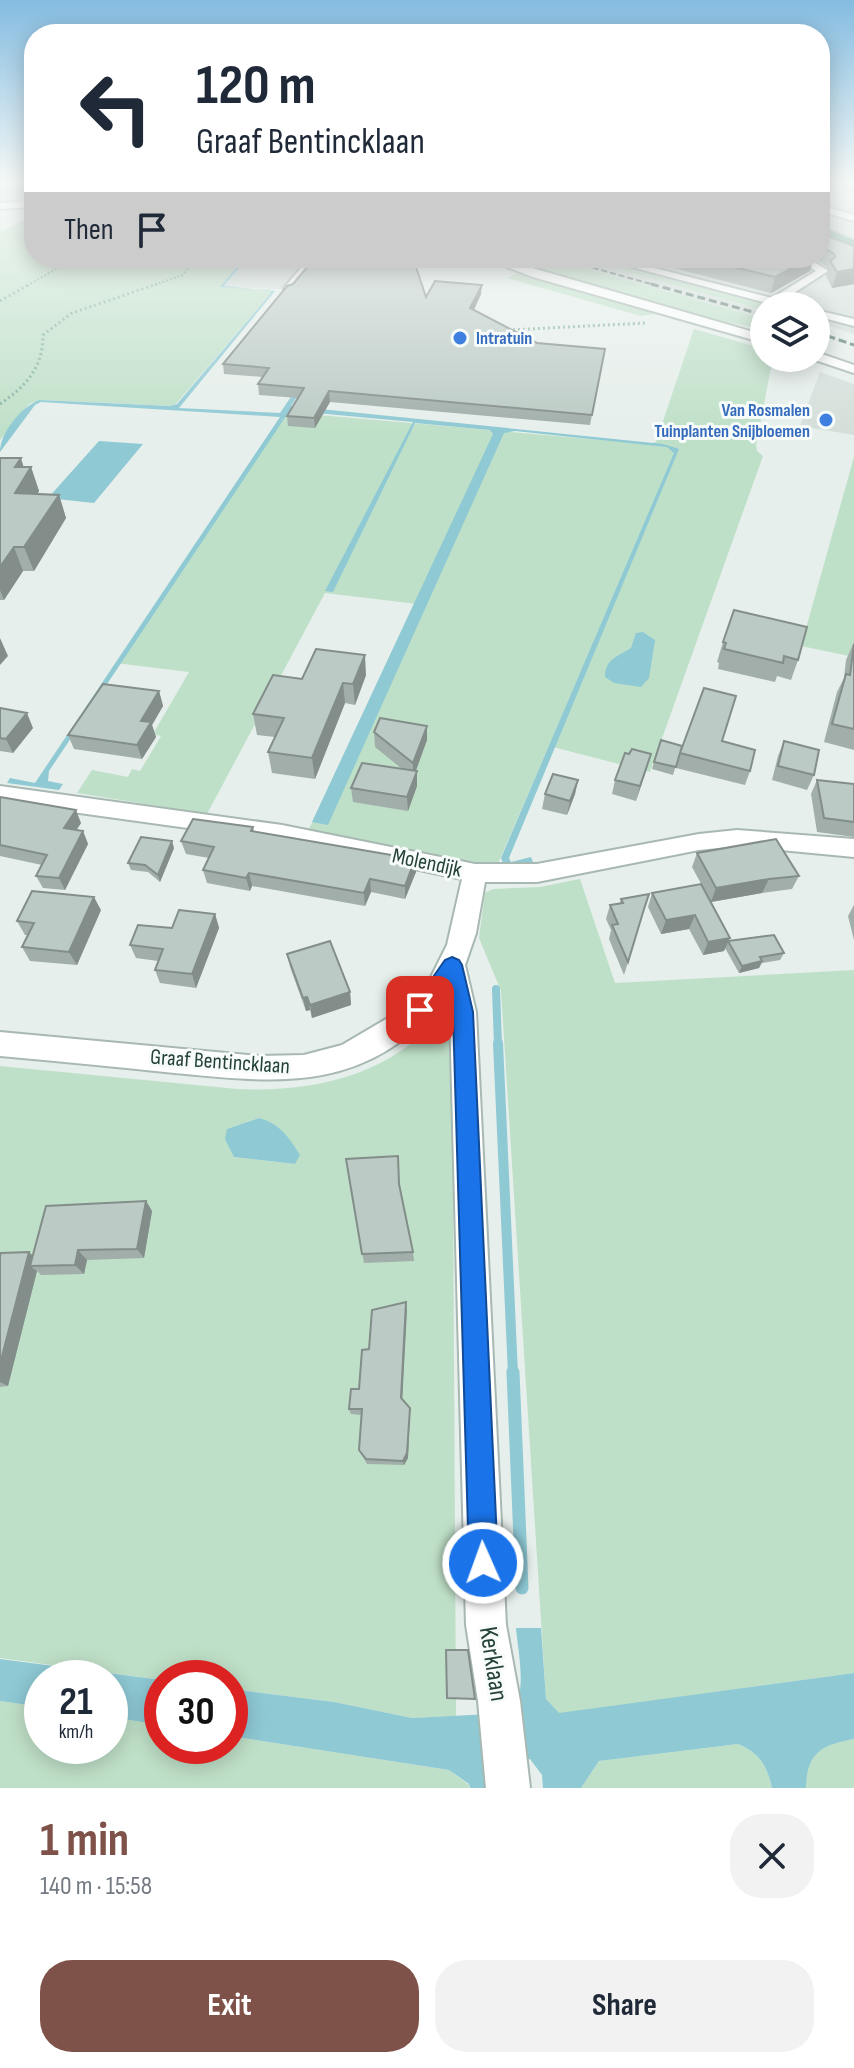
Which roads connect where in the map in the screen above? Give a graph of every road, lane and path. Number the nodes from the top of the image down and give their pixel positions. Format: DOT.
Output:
graph roads {
  1 [pos="58,268"];
  2 [pos="188,268"];
  3 [pos="306,268"];
  4 [pos="517,268"];
  5 [pos="643,268"];
  6 [pos="818,268"];
  7 [pos="288,290"];
  8 [pos="789,292"];
  9 [pos="750,295"];
  10 [pos="0,301"];
  11 [pos="672,312"];
  12 [pos="830,317"];
  13 [pos="653,323"];
  14 [pos="854,323"];
  15 [pos="501,331"];
  16 [pos="750,342"];
  17 [pos="830,361"];
  18 [pos="854,369"];
  19 [pos="0,404"];
  20 [pos="0,794"];
  21 [pos="854,848"];
  22 [pos="475,873"];
  23 [pos="452,965"];
  24 [pos="0,1044"];
  25 [pos="508,1777"];
  1 -- 10 [label="path"];
  2 -- 19 [label="path"];
  3 -- 7 [label="street"];
  4 -- 11 [label="street"];
  5 -- 9 [label="street"];
  6 -- 8 [label="street"];
  11 -- 13 [label="street"];
  11 -- 16 [label="street"];
  12 -- 14 [label="street"];
  13 -- 15 [label="path"];
  17 -- 18 [label="street"];
  20 -- 22 [label="street, Molendijk"];
  21 -- 22 [label="street, Molendijk"];
  22 -- 23 [label="street, Graaf Bentincklaan"];
  23 -- 24 [label="street, Graaf Bentincklaan"];
  23 -- 25 [label="street, Kerklaan"];
}
